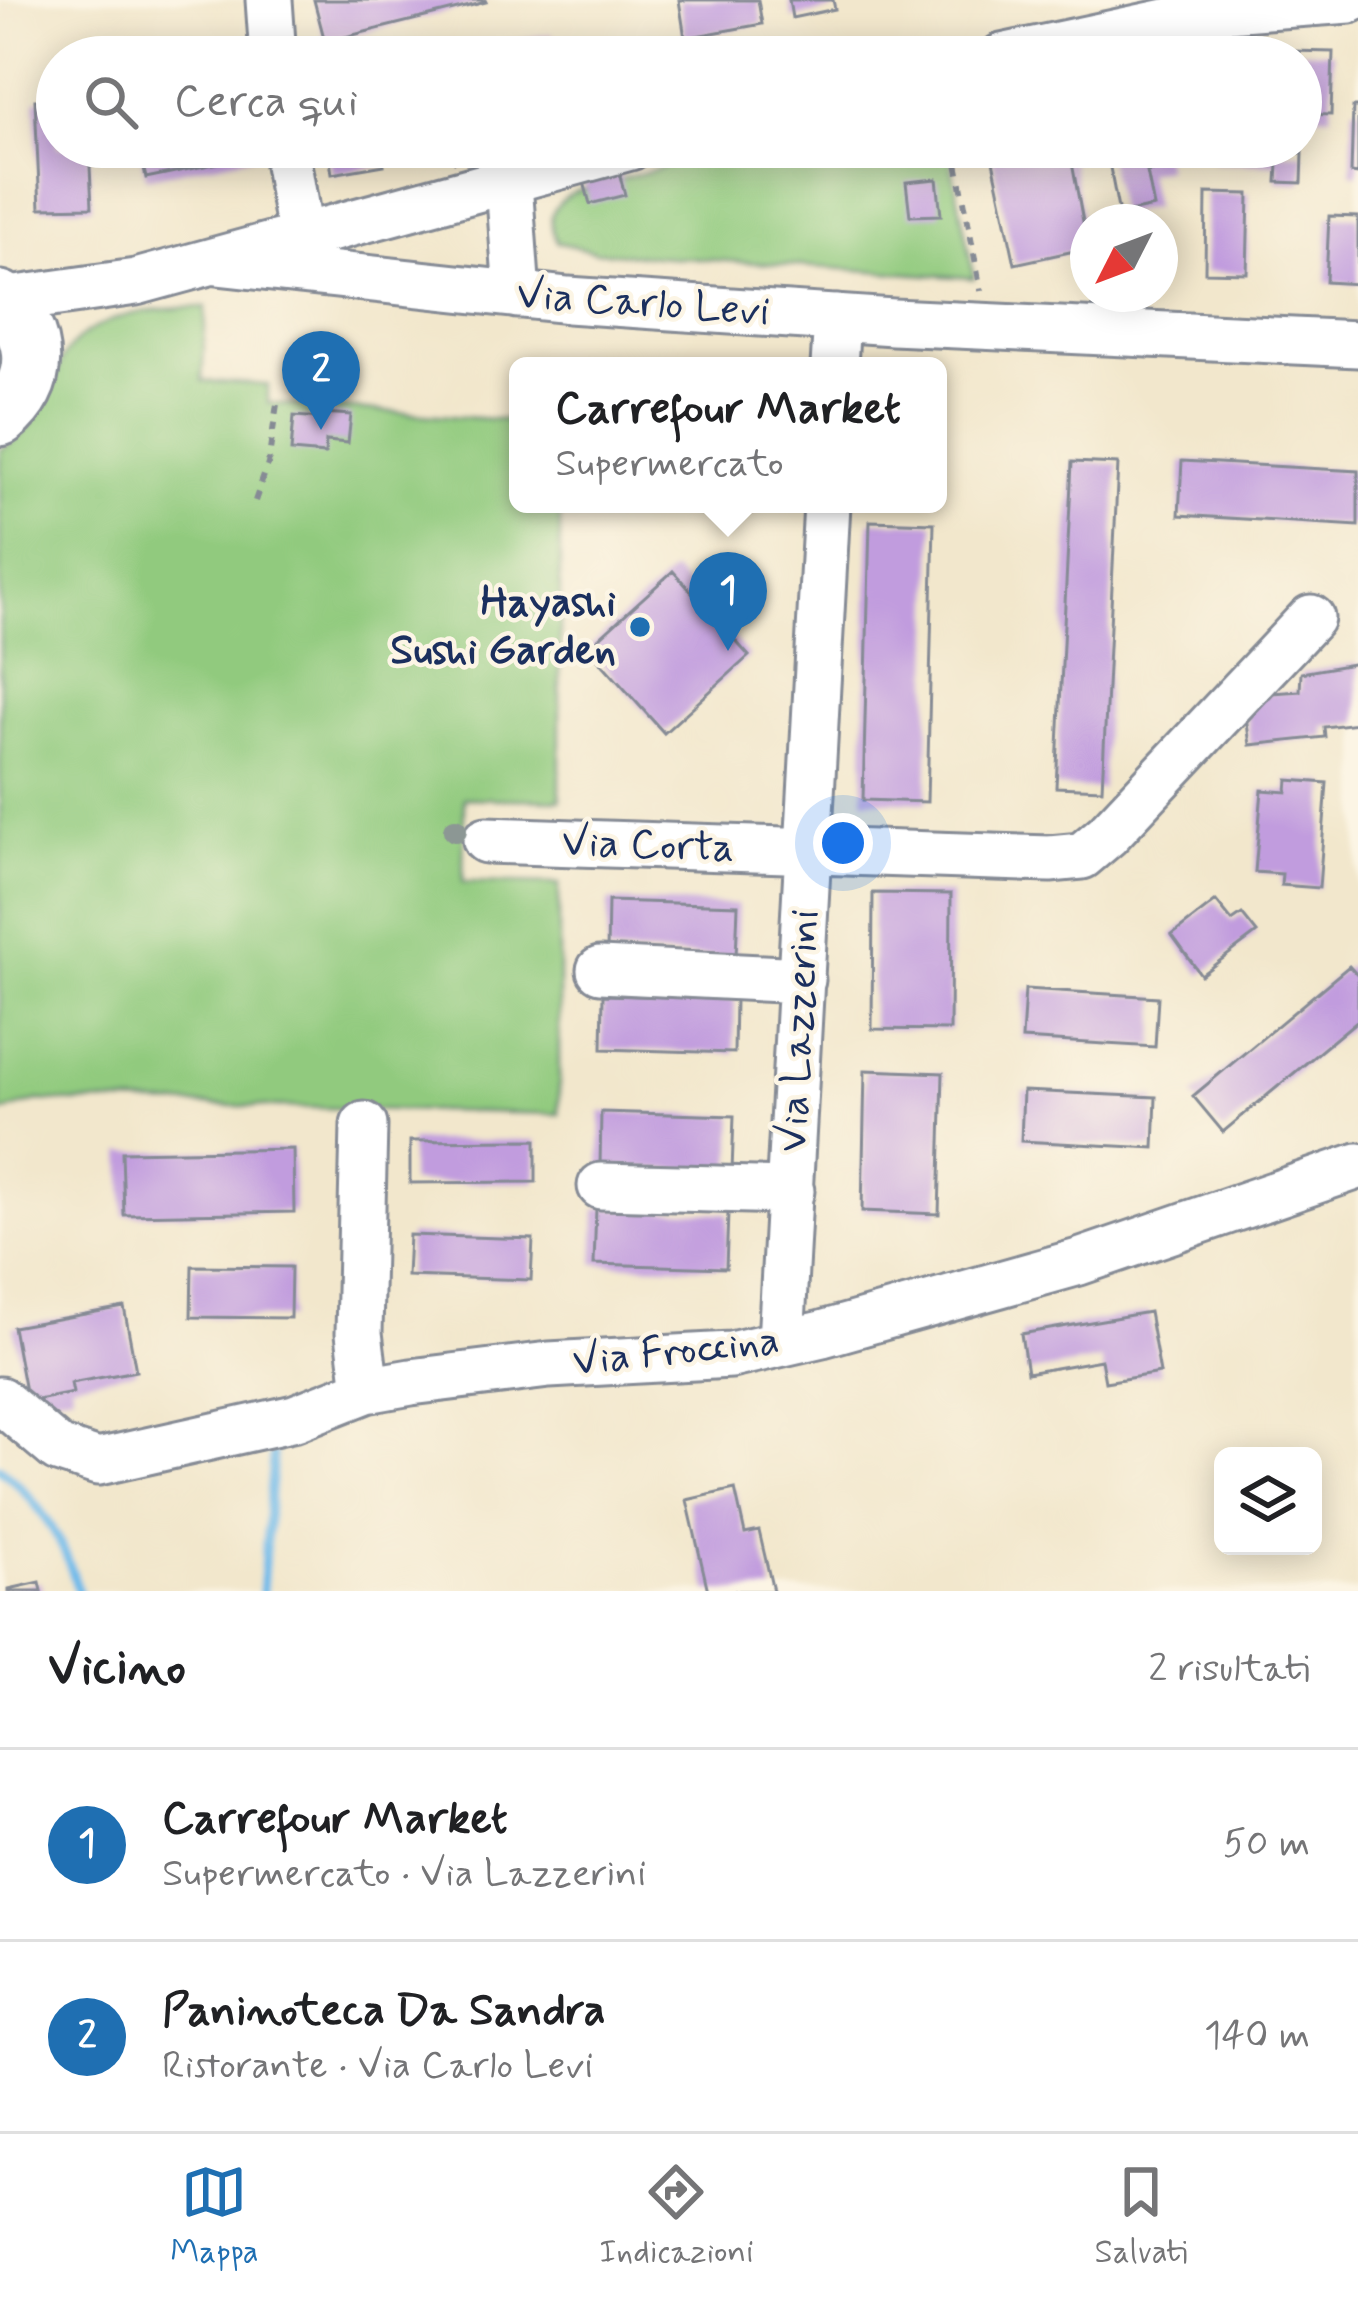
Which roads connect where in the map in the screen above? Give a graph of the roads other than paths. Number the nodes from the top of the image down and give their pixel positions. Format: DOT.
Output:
graph roads {
  1 [pos="269,0"];
  2 [pos="1350,0"];
  3 [pos="1227,5"];
  4 [pos="272,36"];
  5 [pos="1093,36"];
  6 [pos="289,168"];
  7 [pos="559,168"];
  8 [pos="509,183"];
  9 [pos="302,239"];
  10 [pos="217,262"];
  11 [pos="136,283"];
  12 [pos="517,295"];
  13 [pos="1,300"];
  14 [pos="837,318"];
  15 [pos="1358,344"];
  16 [pos="835,357"];
  17 [pos="32,370"];
  18 [pos="0,417"];
  19 [pos="827,513"];
  20 [pos="1311,618"];
  21 [pos="486,840"];
  22 [pos="810,852"];
  23 [pos="601,970"];
  24 [pos="802,980"];
  25 [pos="364,1125"];
  26 [pos="1358,1166"];
  27 [pos="601,1186"];
  28 [pos="791,1191"];
  29 [pos="781,1342"];
  30 [pos="366,1390"];
  31 [pos="0,1400"];
  1 -- 4 [label="street"];
  2 -- 3 [label="street"];
  3 -- 5 [label="street"];
  6 -- 9 [label="street"];
  7 -- 8 [label="street"];
  8 -- 9 [label="street"];
  8 -- 12 [label="street"];
  9 -- 10 [label="street"];
  10 -- 11 [label="street"];
  10 -- 12 [label="street, Via Carlo Levi"];
  11 -- 13 [label="street"];
  11 -- 17 [label="street"];
  12 -- 14 [label="street, Via Carlo Levi"];
  13 -- 17 [label="main road"];
  14 -- 15 [label="street, Via Carlo Levi"];
  14 -- 16 [label="street"];
  17 -- 18 [label="main road"];
  19 -- 22 [label="street, Via Lazzerini"];
  20 -- 22 [label="street, Via Corta"];
  21 -- 22 [label="street, Via Corta"];
  22 -- 24 [label="street, Via Lazzerini"];
  23 -- 24 [label="street"];
  24 -- 28 [label="street, Via Lazzerini"];
  25 -- 30 [label="street"];
  26 -- 29 [label="street, Via Froccina"];
  27 -- 28 [label="street"];
  28 -- 29 [label="street, Via Lazzerini"];
  29 -- 30 [label="street, Via Froccina"];
  30 -- 31 [label="street, Via Froccina"];
}
